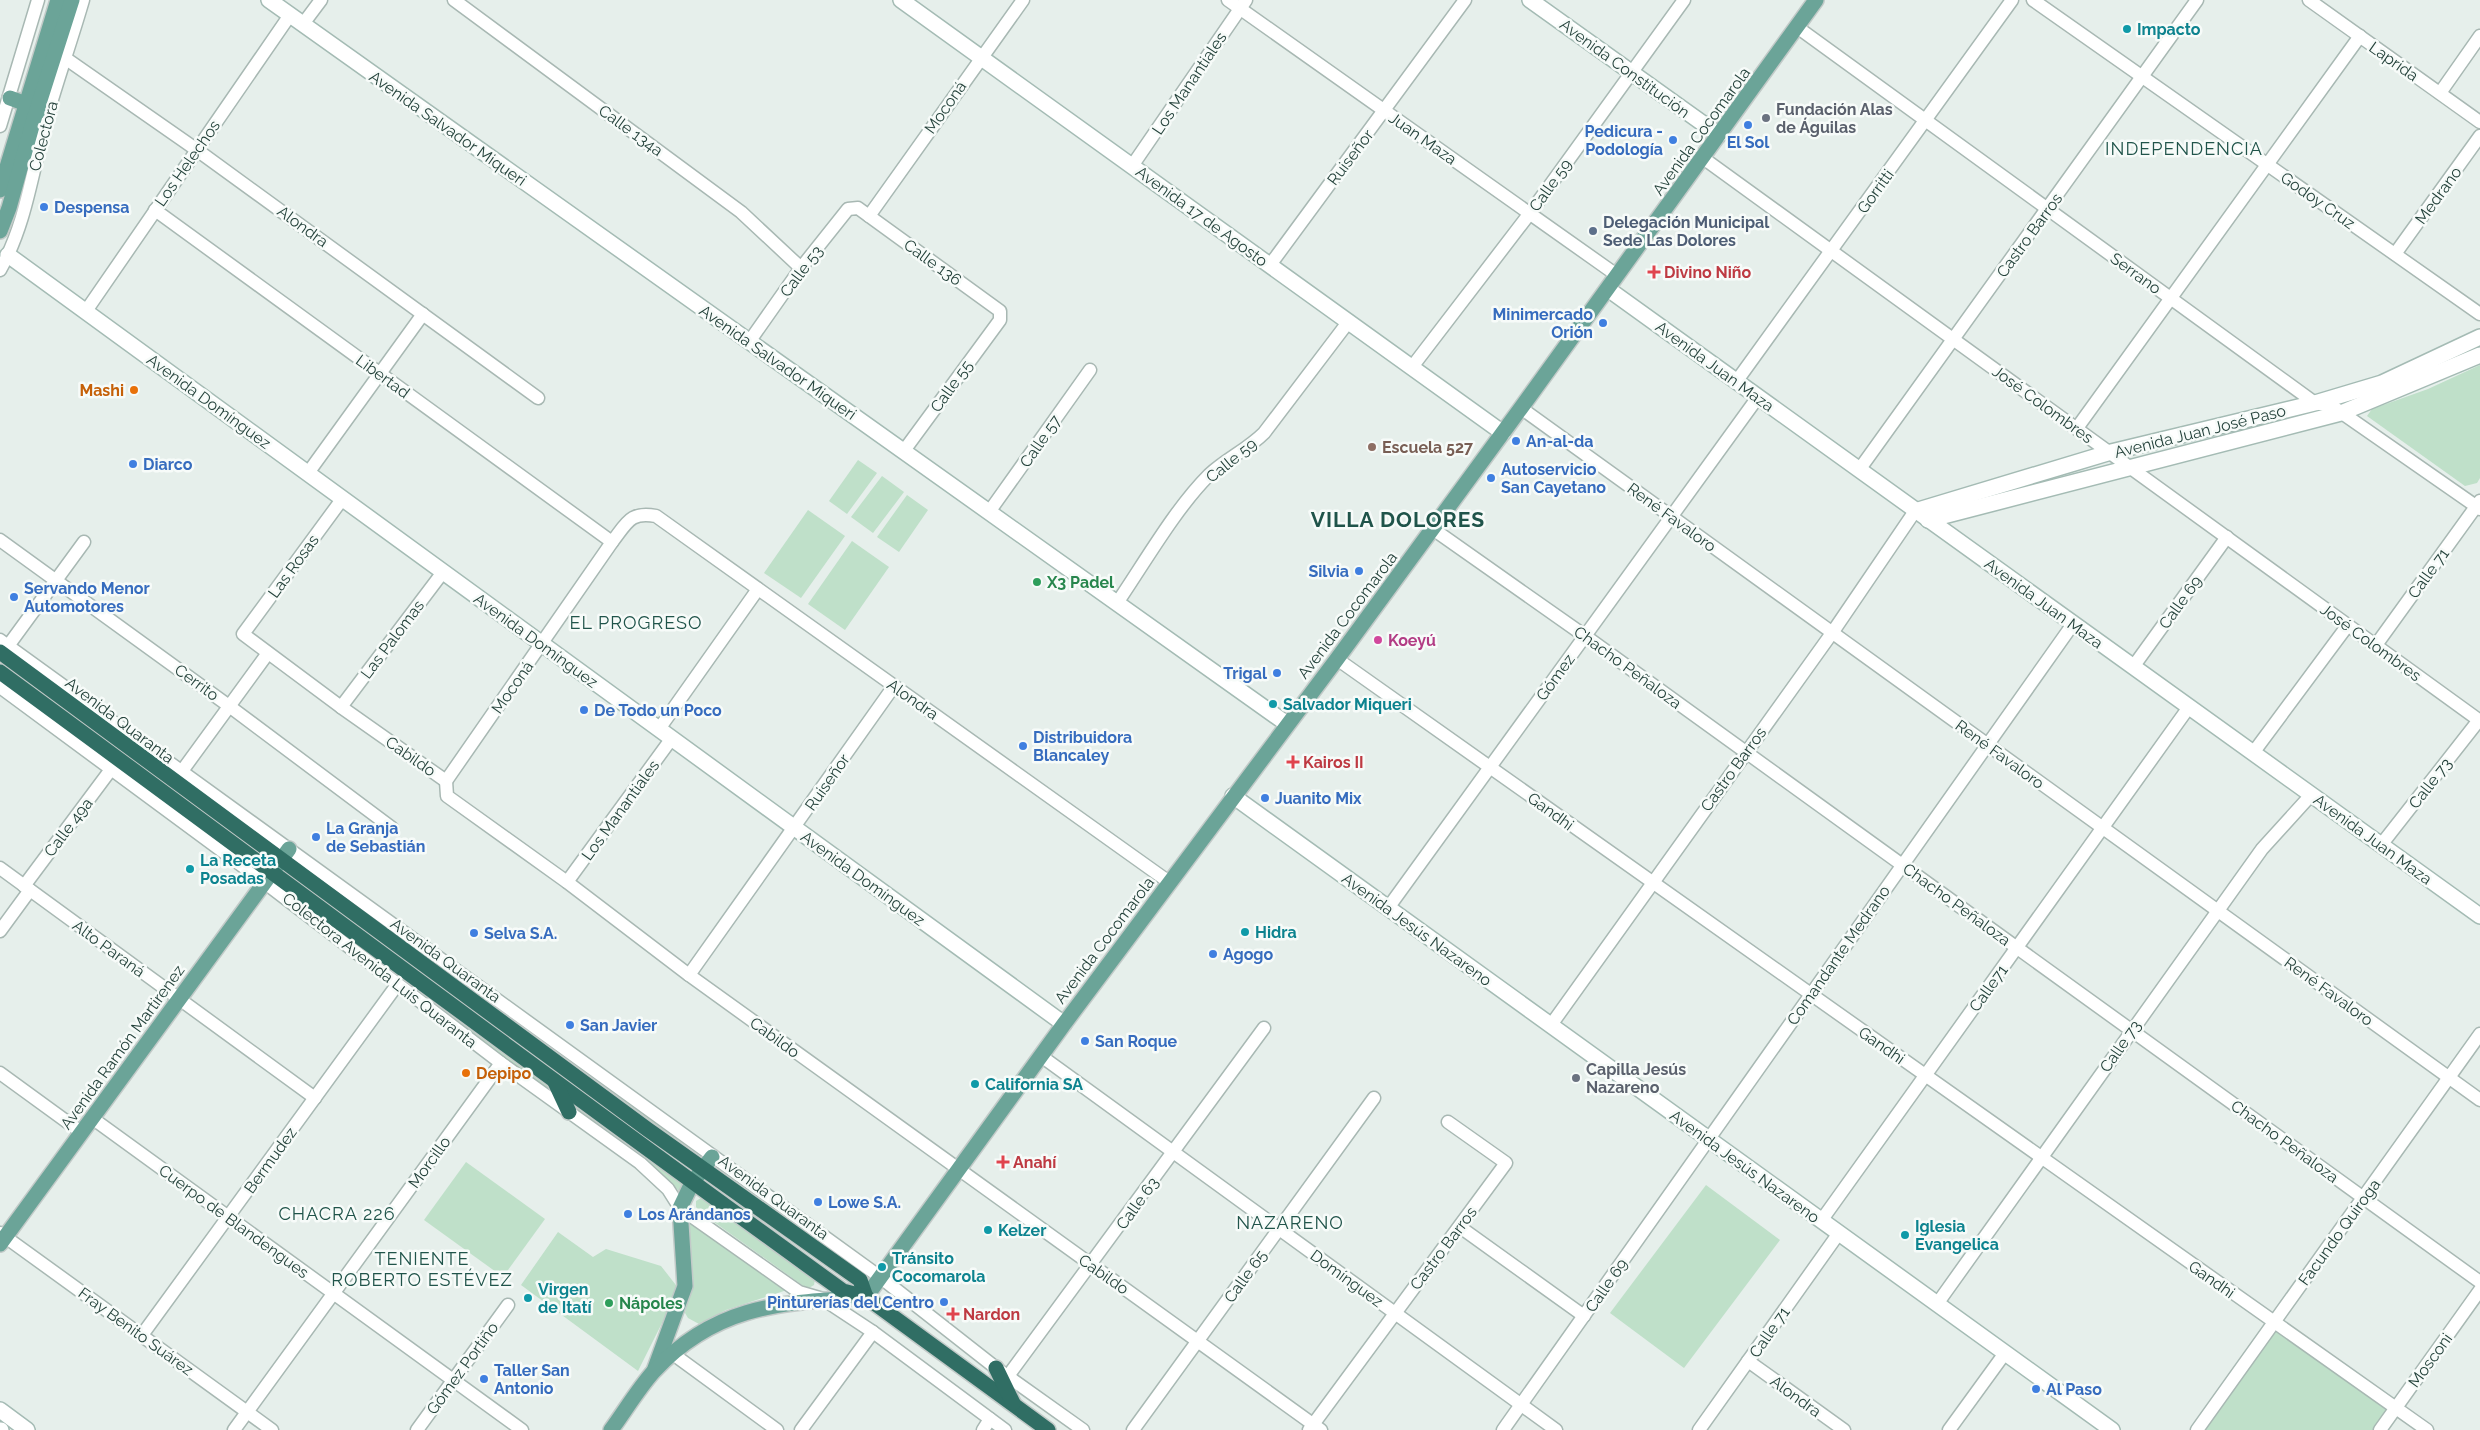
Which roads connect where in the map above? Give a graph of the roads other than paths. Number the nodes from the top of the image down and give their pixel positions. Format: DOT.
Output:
graph roads {
  1 [pos="38,0"];
  2 [pos="58,0"];
  3 [pos="72,0"];
  4 [pos="83,0"];
  5 [pos="269,0"];
  6 [pos="320,0"];
  7 [pos="454,0"];
  8 [pos="901,0"];
  9 [pos="1023,0"];
  10 [pos="1228,0"];
  11 [pos="1466,0"];
  12 [pos="1530,0"];
  13 [pos="1684,0"];
  14 [pos="1816,0"];
  15 [pos="2012,0"];
  16 [pos="2033,0"];
  17 [pos="2197,0"];
  18 [pos="2309,0"];
  19 [pos="1243,4"];
  20 [pos="290,15"];
  21 [pos="303,24"];
  22 [pos="1797,27"];
  23 [pos="2360,36"];
  24 [pos="2480,36"];
  25 [pos="65,58"];
  26 [pos="980,58"];
  27 [pos="1632,73"];
  28 [pos="2142,75"];
  29 [pos="2440,93"];
  30 [pos="10,98"];
  31 [pos="37,108"];
  32 [pos="1384,111"];
  33 [pos="1926,121"];
  34 [pos="2480,122"];
  35 [pos="0,126"];
  36 [pos="1719,135"];
  37 [pos="2480,136"];
  38 [pos="197,150"];
  39 [pos="1703,158"];
  40 [pos="2268,164"];
  41 [pos="1132,166"];
  42 [pos="0,190"];
  43 [pos="858,208"];
  44 [pos="2048,209"];
  45 [pos="155,210"];
  46 [pos="1530,213"];
  47 [pos="869,216"];
  48 [pos="0,231"];
  49 [pos="1830,252"];
  50 [pos="2395,254"];
  51 [pos="8,256"];
  52 [pos="1270,265"];
  53 [pos="801,268"];
  54 [pos="0,270"];
  55 [pos="1618,276"];
  56 [pos="1608,289"];
  57 [pos="2171,298"];
  58 [pos="86,311"];
  59 [pos="423,314"];
  60 [pos="2480,314"];
  61 [pos="1000,320"];
  62 [pos="1349,321"];
  63 [pos="2480,337"];
  64 [pos="1953,339"];
  65 [pos="749,342"];
  66 [pos="2480,355"];
  67 [pos="1412,367"];
  68 [pos="1090,370"];
  69 [pos="379,373"];
  70 [pos="1736,382"];
  71 [pos="1758,397"];
  72 [pos="538,398"];
  73 [pos="2315,403"];
  74 [pos="1521,408"];
  75 [pos="2341,413"];
  76 [pos="2077,428"];
  77 [pos="1502,433"];
  78 [pos="903,452"];
  79 [pos="2111,452"];
  80 [pos="2132,468"];
  81 [pos="1859,470"];
  82 [pos="308,473"];
  83 [pos="342,498"];
  84 [pos="2479,506"];
  85 [pos="1915,511"];
  86 [pos="990,512"];
  87 [pos="656,516"];
  88 [pos="1671,517"];
  89 [pos="1928,520"];
  90 [pos="1433,529"];
  91 [pos="2227,537"];
  92 [pos="0,540"];
  93 [pos="84,542"];
  94 [pos="612,542"];
  95 [pos="443,572"];
  96 [pos="56,580"];
  97 [pos="758,589"];
  98 [pos="1117,603"];
  99 [pos="2073,624"];
  100 [pos="2348,625"];
  101 [pos="1832,633"];
  102 [pos="243,634"];
  103 [pos="1585,636"];
  104 [pos="542,644"];
  105 [pos="2376,645"];
  106 [pos="3,648"];
  107 [pos="268,653"];
  108 [pos="1337,660"];
  109 [pos="2133,667"];
  110 [pos="0,672"];
  111 [pos="894,686"];
  112 [pos="1,689"];
  113 [pos="230,706"];
  114 [pos="341,707"];
  115 [pos="2189,707"];
  116 [pos="2479,721"];
  117 [pos="1287,724"];
  118 [pos="665,734"];
  119 [pos="1988,744"];
  120 [pos="1744,752"];
  121 [pos="2254,753"];
  122 [pos="112,768"];
  123 [pos="1490,768"];
  124 [pos="182,772"];
  125 [pos="446,781"];
  126 [pos="2312,795"];
  127 [pos="1233,796"];
  128 [pos="392,828"];
  129 [pos="795,828"];
  130 [pos="2103,828"];
  131 [pos="2381,845"];
  132 [pos="1902,864"];
  133 [pos="277,866"];
  134 [pos="0,868"];
  135 [pos="568,882"];
  136 [pos="1169,882"];
  137 [pos="1651,883"];
  138 [pos="27,888"];
  139 [pos="1388,908"];
  140 [pos="2217,910"];
  141 [pos="2480,916"];
  142 [pos="0,931"];
  143 [pos="2017,947"];
  144 [pos="689,975"];
  145 [pos="398,985"];
  146 [pos="1811,994"];
  147 [pos="179,999"];
  148 [pos="1064,1024"];
  149 [pos="1550,1026"];
  150 [pos="1264,1028"];
  151 [pos="2132,1030"];
  152 [pos="2480,1034"];
  153 [pos="1040,1056"];
  154 [pos="501,1063"];
  155 [pos="0,1073"];
  156 [pos="1925,1076"];
  157 [pos="2449,1078"];
  158 [pos="554,1080"];
  159 [pos="315,1098"];
  160 [pos="1374,1098"];
  161 [pos="2480,1100"];
  162 [pos="569,1112"];
  163 [pos="92,1118"];
  164 [pos="1448,1122"];
  165 [pos="81,1132"];
  166 [pos="1707,1140"];
  167 [pos="1173,1154"];
  168 [pos="2041,1157"];
  169 [pos="708,1162"];
  170 [pos="959,1169"];
  171 [pos="692,1182"];
  172 [pos="2363,1198"];
  173 [pos="680,1208"];
  174 [pos="229,1217"];
  175 [pos="1821,1220"];
  176 [pos="1460,1227"];
  177 [pos="1279,1229"];
  178 [pos="1839,1233"];
  179 [pos="2,1238"];
  180 [pos="1091,1265"];
  181 [pos="880,1278"];
  182 [pos="2480,1282"];
  183 [pos="2480,1290"];
  184 [pos="334,1293"];
  185 [pos="866,1298"];
  186 [pos="823,1299"];
  187 [pos="1937,1304"];
  188 [pos="508,1305"];
  189 [pos="1394,1313"];
  190 [pos="1584,1316"];
  191 [pos="2274,1322"];
  192 [pos="873,1332"];
  193 [pos="142,1335"];
  194 [pos="1198,1340"];
  195 [pos="2005,1353"];
  196 [pos="673,1354"];
  197 [pos="1748,1361"];
  198 [pos="653,1372"];
  199 [pos="1002,1372"];
  200 [pos="453,1380"];
  201 [pos="1013,1405"];
  202 [pos="1521,1405"];
  203 [pos="2396,1408"];
  204 [pos="0,1410"];
  205 [pos="247,1412"];
  206 [pos="987,1425"];
  207 [pos="1314,1428"];
  208 [pos="27,1430"];
  209 [pos="234,1430"];
  210 [pos="272,1430"];
  211 [pos="417,1430"];
  212 [pos="522,1430"];
  213 [pos="611,1430"];
  214 [pos="777,1430"];
  215 [pos="801,1430"];
  216 [pos="1005,1430"];
  217 [pos="1048,1430"];
  218 [pos="1083,1430"];
  219 [pos="1133,1430"];
  220 [pos="1503,1430"];
  221 [pos="1556,1430"];
  222 [pos="1700,1430"];
  223 [pos="1844,1430"];
  224 [pos="1949,1430"];
  225 [pos="2112,1430"];
  226 [pos="2197,1430"];
  227 [pos="2380,1430"];
  228 [pos="2427,1430"];
  1 -- 30 [label="street"];
  2 -- 31 [label="main road"];
  3 -- 31 [label="main road"];
  4 -- 25 [label="street, Colectora"];
  5 -- 20 [label="main road, Avenida Salvador Miqueri"];
  6 -- 21 [label="street"];
  7 -- 53 [label="street, Calle 134a"];
  8 -- 26 [label="main road, Avenida 17 de Agosto"];
  9 -- 26 [label="street, Moconá"];
  10 -- 19 [label="street, Juan Maza"];
  11 -- 32 [label="street, Ruiseñor"];
  12 -- 27 [label="main road, Avenida Constitución"];
  13 -- 27 [label="street, Calle 59"];
  14 -- 22 [label="main road, Avenida Cocomarola"];
  15 -- 33 [label="street, Gorritti"];
  16 -- 28 [label="street, Godoy Cruz"];
  17 -- 28 [label="street, Castro Barros"];
  18 -- 23 [label="street, Laprida"];
  19 -- 32 [label="street, Juan Maza"];
  19 -- 41 [label="street, Los Manantiales"];
  20 -- 21 [label="main road, Avenida Salvador Miqueri"];
  20 -- 38 [label="street, Los Helechos"];
  21 -- 65 [label="main road, Avenida Salvador Miqueri"];
  22 -- 33 [label="street, Serrano"];
  22 -- 36 [label="main road, Avenida Cocomarola"];
  23 -- 29 [label="street, Laprida"];
  23 -- 40 [label="street"];
  24 -- 29 [label="street"];
  25 -- 31 [label="street, Colectora"];
  25 -- 38 [label="street, Alondra"];
  26 -- 41 [label="main road, Avenida 17 de Agosto"];
  26 -- 47 [label="street, Moconá"];
  27 -- 36 [label="main road, Avenida Constitución"];
  27 -- 46 [label="street, Calle 59"];
  28 -- 40 [label="street, Godoy Cruz"];
  28 -- 44 [label="street, Castro Barros"];
  29 -- 34 [label="street, Laprida"];
  30 -- 31 [label="main road"];
  30 -- 35 [label="street"];
  31 -- 42 [label="main road"];
  31 -- 48 [label="main road"];
  31 -- 51 [label="street, Colectora"];
  32 -- 46 [label="street, Juan Maza"];
  32 -- 52 [label="street, Ruiseñor"];
  33 -- 44 [label="street, Serrano"];
  33 -- 49 [label="street, Gorritti"];
  36 -- 39 [label="main road, Avenida Cocomarola"];
  37 -- 50 [label="street, Medrano"];
  38 -- 45 [label="street, Los Helechos"];
  38 -- 59 [label="street, Alondra"];
  39 -- 49 [label="street, José Colombres"];
  39 -- 55 [label="main road, Avenida Cocomarola"];
  40 -- 50 [label="street, Godoy Cruz"];
  40 -- 57 [label="street"];
  41 -- 52 [label="main road, Avenida 17 de Agosto"];
  43 -- 47 [label="street, Calle 136"];
  43 -- 53 [label="street, Calle 53"];
  44 -- 57 [label="street, Serrano"];
  44 -- 64 [label="street, Castro Barros"];
  45 -- 58 [label="street, Los Helechos"];
  45 -- 69 [label="street, Libertad"];
  46 -- 55 [label="street, Juan Maza"];
  46 -- 67 [label="street, Calle 59"];
  47 -- 61 [label="street, Calle 136"];
  49 -- 64 [label="street, José Colombres"];
  49 -- 70 [label="street, Gorritti"];
  50 -- 60 [label="street, Godoy Cruz"];
  51 -- 54 [label="street, Colectora"];
  51 -- 58 [label="main road, Avenida Domínguez"];
  52 -- 62 [label="main road, Avenida 17 de Agosto"];
  53 -- 65 [label="street, Calle 53"];
  55 -- 56 [label="main road, Avenida Cocomarola"];
  56 -- 70 [label="main road, Avenida Juan Maza"];
  56 -- 74 [label="main road, Avenida Cocomarola"];
  57 -- 73 [label="street, Serrano"];
  57 -- 76 [label="street"];
  58 -- 82 [label="main road, Avenida Domínguez"];
  59 -- 69 [label="street"];
  59 -- 72 [label="street, Alondra"];
  61 -- 78 [label="street, Calle 55"];
  62 -- 67 [label="main road, Avenida 17 de Agosto"];
  62 -- 98 [label="street, Calle 59"];
  63 -- 73 [label="main road, Avenida Juan José Paso"];
  64 -- 76 [label="street, José Colombres"];
  64 -- 81 [label="street, Castro Barros"];
  65 -- 78 [label="main road, Avenida Salvador Miqueri"];
  66 -- 75 [label="main road, Avenida Juan José Paso"];
  67 -- 77 [label="main road, Avenida 17 de Agosto"];
  68 -- 86 [label="street, Calle 57"];
  69 -- 82 [label="street"];
  69 -- 94 [label="street, Libertad"];
  70 -- 71 [label="main road, Avenida Juan Maza"];
  71 -- 81 [label="main road, Avenida Juan Maza"];
  71 -- 88 [label="street, Gómez"];
  73 -- 75 [label="street, Serrano"];
  73 -- 79 [label="main road, Avenida Juan José Paso"];
  74 -- 77 [label="main road, Avenida Cocomarola"];
  74 -- 88 [label="street, René Favaloro"];
  75 -- 80 [label="main road, Avenida Juan José Paso"];
  75 -- 84 [label="street, Serrano"];
  76 -- 79 [label="street, José Colombres"];
  77 -- 90 [label="main road, Avenida Cocomarola"];
  78 -- 86 [label="main road, Avenida Salvador Miqueri"];
  79 -- 80 [label="street, José Colombres"];
  79 -- 85 [label="main road, Avenida Juan José Paso"];
  80 -- 89 [label="main road, Avenida Juan José Paso"];
  80 -- 91 [label="street, José Colombres"];
  81 -- 85 [label="main road, Avenida Juan Maza"];
  82 -- 83 [label="main road, Avenida Domínguez"];
  83 -- 95 [label="main road, Avenida Domínguez"];
  83 -- 102 [label="street, Las Rosas"];
  84 -- 105 [label="street, Calle 71"];
  85 -- 89 [label="main road, Avenida Juan Maza"];
  85 -- 101 [label="street, Castro Barros"];
  86 -- 98 [label="main road, Avenida Salvador Miqueri"];
  87 -- 94 [label="street, Moconá"];
  87 -- 97 [label="street, Alondra"];
  88 -- 101 [label="street, René Favaloro"];
  88 -- 103 [label="street, Gómez"];
  89 -- 99 [label="main road, Avenida Juan Maza"];
  90 -- 103 [label="street, Chacho Peñaloza"];
  90 -- 108 [label="main road, Avenida Cocomarola"];
  91 -- 100 [label="street, José Colombres"];
  91 -- 109 [label="street, Calle 69"];
  92 -- 96 [label="street, Cerrito"];
  93 -- 96 [label="street"];
  94 -- 104 [label="street, Moconá"];
  95 -- 104 [label="main road, Avenida Domínguez"];
  95 -- 114 [label="street, Las Palomas"];
  96 -- 106 [label="street"];
  96 -- 113 [label="street, Cerrito"];
  97 -- 111 [label="street, Alondra"];
  97 -- 118 [label="street, Los Manantiales"];
  98 -- 117 [label="main road, Avenida Salvador Miqueri"];
  99 -- 109 [label="main road, Avenida Juan Maza"];
  99 -- 119 [label="street, Comandante Medrano"];
  100 -- 105 [label="street, José Colombres"];
  100 -- 121 [label="street"];
  101 -- 119 [label="street, René Favaloro"];
  101 -- 120 [label="street, Castro Barros"];
  102 -- 107 [label="street, Cabildo"];
  103 -- 120 [label="street, Chacho Peñaloza"];
  103 -- 123 [label="street, Gómez"];
  104 -- 118 [label="main road, Avenida Domínguez"];
  104 -- 125 [label="street, Moconá"];
  105 -- 116 [label="street, José Colombres"];
  106 -- 124 [label="street, Colectora Avenida Luis Quaranta"];
  106 -- 133 [label="highway, Avenida Quaranta"];
  107 -- 113 [label="street"];
  107 -- 114 [label="street, Cabildo"];
  108 -- 117 [label="main road, Avenida Cocomarola"];
  108 -- 123 [label="street, Gandhi"];
  109 -- 115 [label="main road, Avenida Juan Maza"];
  110 -- 133 [label="highway, Avenida Quaranta"];
  111 -- 129 [label="street, Ruiseñor"];
  111 -- 136 [label="street, Alondra"];
  112 -- 122 [label="street, Colectora Avenida Luis Quaranta"];
  113 -- 124 [label="street"];
  113 -- 128 [label="street, Cerrito"];
  114 -- 125 [label="street, Cabildo"];
  115 -- 121 [label="main road, Avenida Juan Maza"];
  115 -- 130 [label="street, Calle71"];
  116 -- 131 [label="street, Calle 73"];
  117 -- 127 [label="main road, Avenida Cocomarola"];
  118 -- 129 [label="main road, Avenida Domínguez"];
  118 -- 135 [label="street, Los Manantiales"];
  119 -- 130 [label="street, René Favaloro"];
  119 -- 132 [label="street, Comandante Medrano"];
  120 -- 132 [label="street, Chacho Peñaloza"];
  120 -- 137 [label="street, Castro Barros"];
  121 -- 126 [label="main road, Avenida Juan Maza"];
  122 -- 133 [label="street, Colectora Avenida Luis Quaranta"];
  122 -- 138 [label="street, Calle 49a"];
  123 -- 137 [label="street, Gandhi"];
  123 -- 139 [label="street, Gómez"];
  124 -- 133 [label="street, Colectora Avenida Luis Quaranta"];
  125 -- 135 [label="street, Cabildo"];
  126 -- 131 [label="main road, Avenida Juan Maza"];
  126 -- 140 [label="street, Calle 73"];
  127 -- 136 [label="main road, Avenida Cocomarola"];
  127 -- 139 [label="main road, Avenida Jesús Nazareno"];
  129 -- 144 [label="street, Ruiseñor"];
  129 -- 148 [label="main road, Avenida Domínguez"];
  130 -- 140 [label="street, René Favaloro"];
  130 -- 143 [label="street, Calle71"];
  131 -- 141 [label="main road, Avenida Juan Maza"];
  132 -- 143 [label="street, Chacho Peñaloza"];
  132 -- 146 [label="street, Comandante Medrano"];
  133 -- 145 [label="street, Colectora Avenida Luis Quaranta"];
  133 -- 147 [label="main road, Avenida Ramón Martirenez"];
  133 -- 158 [label="highway, Avenida Quaranta"];
  133 -- 169 [label="highway, Avenida Quaranta"];
  134 -- 138 [label="street, Alto Paraná"];
  135 -- 144 [label="street, Cabildo"];
  136 -- 148 [label="main road, Avenida Cocomarola"];
  137 -- 146 [label="street, Gandhi"];
  137 -- 149 [label="street, Castro Barros"];
  138 -- 142 [label="street"];
  138 -- 147 [label="street, Alto Paraná"];
  139 -- 149 [label="main road, Avenida Jesús Nazareno"];
  140 -- 151 [label="street, Calle 73"];
  140 -- 157 [label="street, René Favaloro"];
  143 -- 151 [label="street, Chacho Peñaloza"];
  143 -- 156 [label="street, Calle71"];
  144 -- 170 [label="street, Cabildo"];
  145 -- 154 [label="street, Colectora Avenida Luis Quaranta"];
  145 -- 159 [label="street, Bermudez"];
  146 -- 156 [label="street, Gandhi"];
  146 -- 166 [label="street, Comandante Medrano"];
  147 -- 159 [label="street, Alto Paraná"];
  147 -- 163 [label="main road, Avenida Ramón Martirenez"];
  148 -- 153 [label="main road, Avenida Cocomarola"];
  149 -- 166 [label="main road, Avenida Jesús Nazareno"];
  150 -- 167 [label="street, Calle 63"];
  151 -- 168 [label="street, Calle 73"];
  151 -- 172 [label="street, Chacho Peñaloza"];
  152 -- 157 [label="street, Facundo Quiroga"];
  153 -- 167 [label="street, Domínguez"];
  153 -- 170 [label="main road, Avenida Cocomarola"];
  154 -- 162 [label="street, Colectora Avenida Luis Quaranta"];
  154 -- 184 [label="street, Morcillo"];
  155 -- 165 [label="street"];
  156 -- 168 [label="street, Gandhi"];
  156 -- 175 [label="street, Calle71"];
  157 -- 161 [label="street, René Favaloro"];
  157 -- 172 [label="street, Facundo Quiroga"];
  158 -- 162 [label="highway"];
  158 -- 171 [label="highway, Avenida Quaranta"];
  159 -- 174 [label="street, Bermudez"];
  160 -- 177 [label="street, Calle 65"];
  162 -- 173 [label="street, Colectora Avenida Luis Quaranta"];
  163 -- 165 [label="main road, Avenida Ramón Martirenez"];
  163 -- 174 [label="street, Cuerpo de Blandengues"];
  164 -- 176 [label="street, Castro Barros"];
  165 -- 179 [label="main road, Avenida Ramón Martirenez"];
  166 -- 175 [label="main road, Avenida Jesús Nazareno"];
  166 -- 190 [label="street, Calle 69"];
  167 -- 177 [label="street, Domínguez"];
  167 -- 180 [label="street, Calle 63"];
  168 -- 187 [label="street, Calle 73"];
  168 -- 191 [label="street, Gandhi"];
  169 -- 171 [label="main road"];
  169 -- 181 [label="street"];
  169 -- 185 [label="highway, Avenida Quaranta"];
  170 -- 180 [label="street, Cabildo"];
  170 -- 181 [label="main road, Avenida Cocomarola"];
  171 -- 173 [label="main road"];
  171 -- 185 [label="highway, Avenida Quaranta"];
  172 -- 182 [label="street, Chacho Peñaloza"];
  172 -- 191 [label="street, Facundo Quiroga"];
  173 -- 186 [label="street"];
  173 -- 198 [label="main road"];
  174 -- 184 [label="street, Cuerpo de Blandengues"];
  174 -- 193 [label="street, Bermudez"];
  175 -- 178 [label="main road, Avenida Jesús Nazareno"];
  176 -- 189 [label="street, Castro Barros"];
  176 -- 190 [label="street"];
  177 -- 189 [label="street, Domínguez"];
  177 -- 194 [label="street, Calle 65"];
  178 -- 187 [label="main road, Avenida Jesús Nazareno"];
  178 -- 197 [label="street, Calle 71"];
  179 -- 193 [label="street, Fray Benito Suárez"];
  180 -- 194 [label="street, Cabildo"];
  180 -- 199 [label="street, Calle 63"];
  181 -- 185 [label="main road, Avenida Cocomarola"];
  181 -- 199 [label="street"];
  183 -- 203 [label="street, Mosconi"];
  184 -- 200 [label="street, Cuerpo de Blandengues"];
  184 -- 205 [label="street, Morcillo"];
  185 -- 186 [label="main road"];
  185 -- 201 [label="highway, Avenida Quaranta"];
  186 -- 192 [label="street"];
  186 -- 196 [label="main road"];
  187 -- 195 [label="main road, Avenida Jesús Nazareno"];
  188 -- 200 [label="street, Gómez Portiño"];
  189 -- 202 [label="street, Domínguez"];
  189 -- 207 [label="street, Castro Barros"];
  190 -- 202 [label="street, Calle 69"];
  191 -- 203 [label="street, Gandhi"];
  191 -- 226 [label="street, Facundo Quiroga"];
  192 -- 206 [label="street"];
  192 -- 215 [label="street"];
  193 -- 205 [label="street, Fray Benito Suárez"];
  194 -- 207 [label="street, Cabildo"];
  194 -- 219 [label="street, Calle 65"];
  195 -- 224 [label="street"];
  195 -- 225 [label="main road, Avenida Jesús Nazareno"];
  196 -- 198 [label="main road"];
  196 -- 214 [label="street"];
  197 -- 222 [label="street, Calle 71"];
  197 -- 223 [label="street, Alondra"];
  198 -- 213 [label="main road"];
  199 -- 201 [label="highway"];
  199 -- 218 [label="street"];
  200 -- 211 [label="street, Gómez Portiño"];
  200 -- 212 [label="street, Cuerpo de Blandengues"];
  201 -- 217 [label="highway, Avenida Quaranta"];
  202 -- 220 [label="street, Calle 69"];
  202 -- 221 [label="street, Domínguez"];
  203 -- 227 [label="street, Mosconi"];
  203 -- 228 [label="street, Gandhi"];
  204 -- 208 [label="main road"];
  205 -- 209 [label="street, Morcillo"];
  205 -- 210 [label="street, Fray Benito Suárez"];
  206 -- 216 [label="street"];
}
